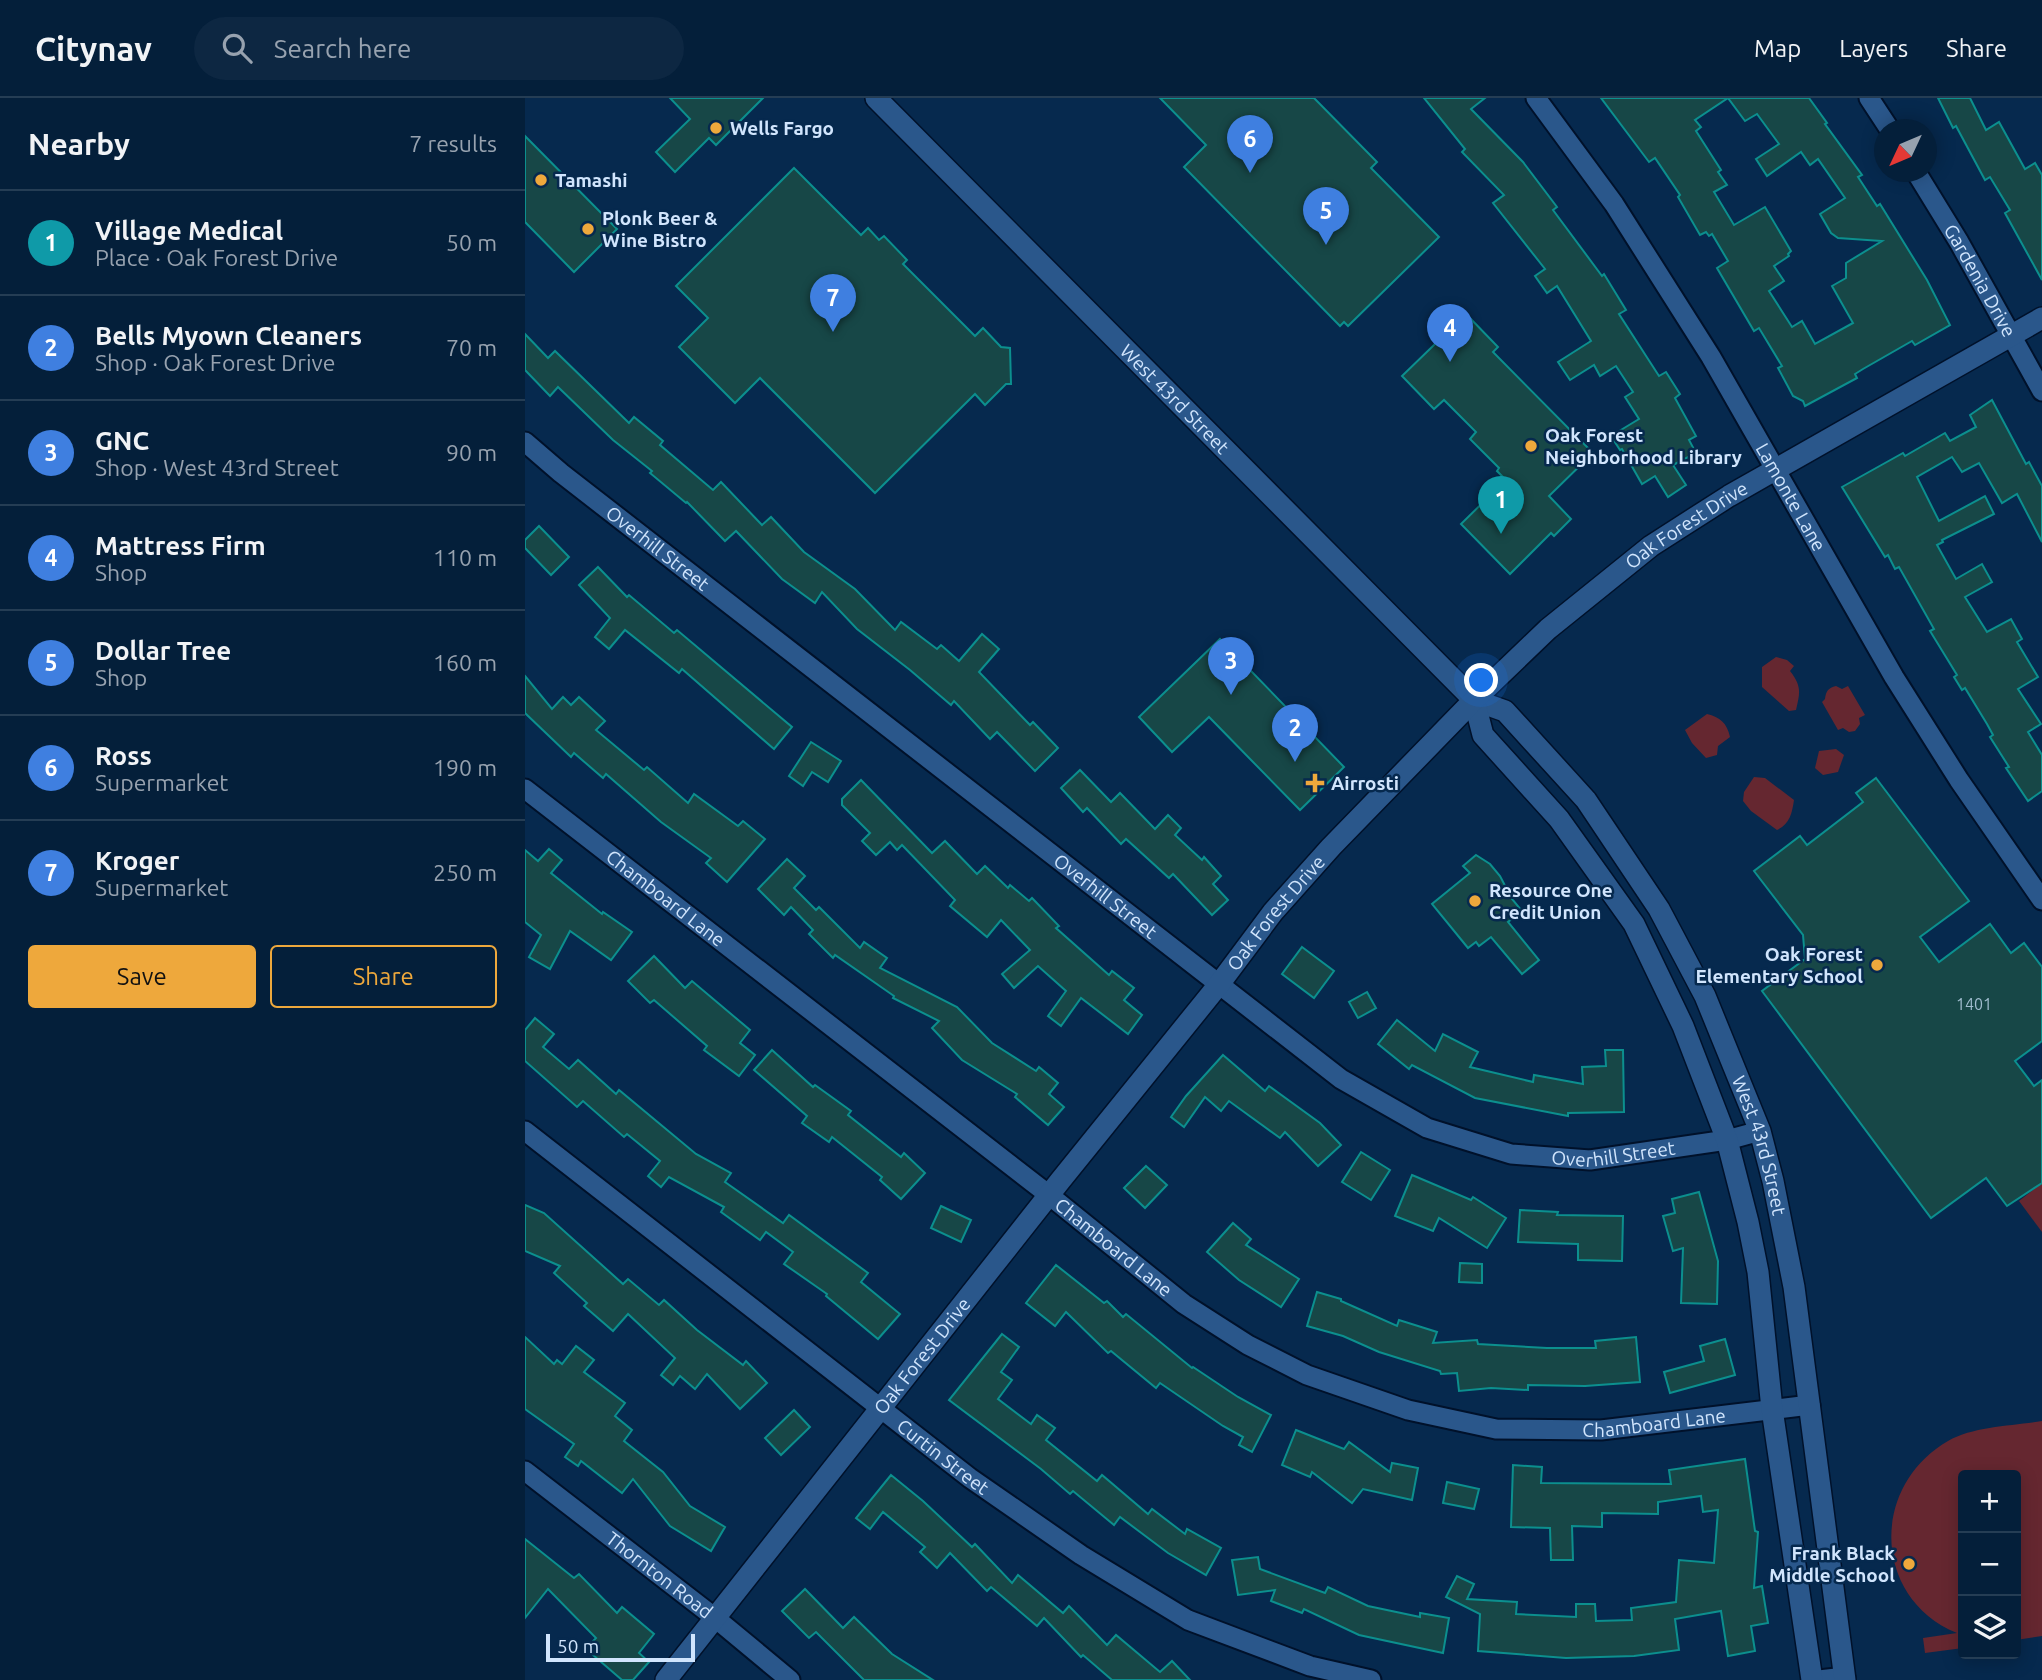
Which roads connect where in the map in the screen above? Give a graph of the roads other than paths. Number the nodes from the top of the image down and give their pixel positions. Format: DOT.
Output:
graph roads {
  1 [pos="876,98"];
  2 [pos="1536,98"];
  3 [pos="1869,98"];
  4 [pos="1883,119"];
  5 [pos="1922,182"];
  6 [pos="2042,318"];
  7 [pos="2011,335"];
  8 [pos="2042,391"];
  9 [pos="525,442"];
  10 [pos="1776,470"];
  11 [pos="1474,700"];
  12 [pos="525,789"];
  13 [pos="2042,900"];
  14 [pos="1220,983"];
  15 [pos="525,1131"];
  16 [pos="1760,1131"];
  17 [pos="1727,1140"];
  18 [pos="1049,1195"];
  19 [pos="1810,1405"];
  20 [pos="881,1408"];
  21 [pos="1772,1409"];
  22 [pos="525,1471"];
  23 [pos="714,1618"];
  24 [pos="1845,1679"];
  25 [pos="666,1680"];
  26 [pos="790,1680"];
  27 [pos="1371,1680"];
  28 [pos="1812,1680"];
  29 [pos="1819,1680"];
  1 -- 11 [label="main road, West 43rd Street"];
  2 -- 10 [label="street, Lamonte Lane"];
  3 -- 4 [label="street"];
  5 -- 7 [label="street, Gardenia Drive"];
  6 -- 7 [label="main road, Oak Forest Drive"];
  7 -- 8 [label="street, Gardenia Drive"];
  7 -- 10 [label="main road, Oak Forest Drive"];
  9 -- 14 [label="street, Overhill Street"];
  10 -- 11 [label="main road, Oak Forest Drive"];
  10 -- 13 [label="street, Lamonte Lane"];
  11 -- 14 [label="main road, Oak Forest Drive"];
  11 -- 16 [label="main road, West 43rd Street"];
  11 -- 17 [label="main road, West 43rd Street"];
  12 -- 18 [label="street, Chamboard Lane"];
  14 -- 17 [label="street, Overhill Street"];
  14 -- 18 [label="main road, Oak Forest Drive"];
  15 -- 20 [label="street, Curtin Street"];
  16 -- 17 [label="street, Overhill Street"];
  16 -- 19 [label="main road, West 43rd Street"];
  17 -- 21 [label="main road, West 43rd Street"];
  18 -- 20 [label="main road, Oak Forest Drive"];
  18 -- 21 [label="street, Chamboard Lane"];
  19 -- 21 [label="street, Chamboard Lane"];
  19 -- 24 [label="main road, West 43rd Street"];
  20 -- 23 [label="main road, Oak Forest Drive"];
  20 -- 27 [label="street, Curtin Street"];
  21 -- 28 [label="main road, West 43rd Street"];
  22 -- 23 [label="street, Thornton Road"];
  23 -- 25 [label="main road, Oak Forest Drive"];
  23 -- 26 [label="street, Thornton Road"];
  24 -- 29 [label="street"];
}
